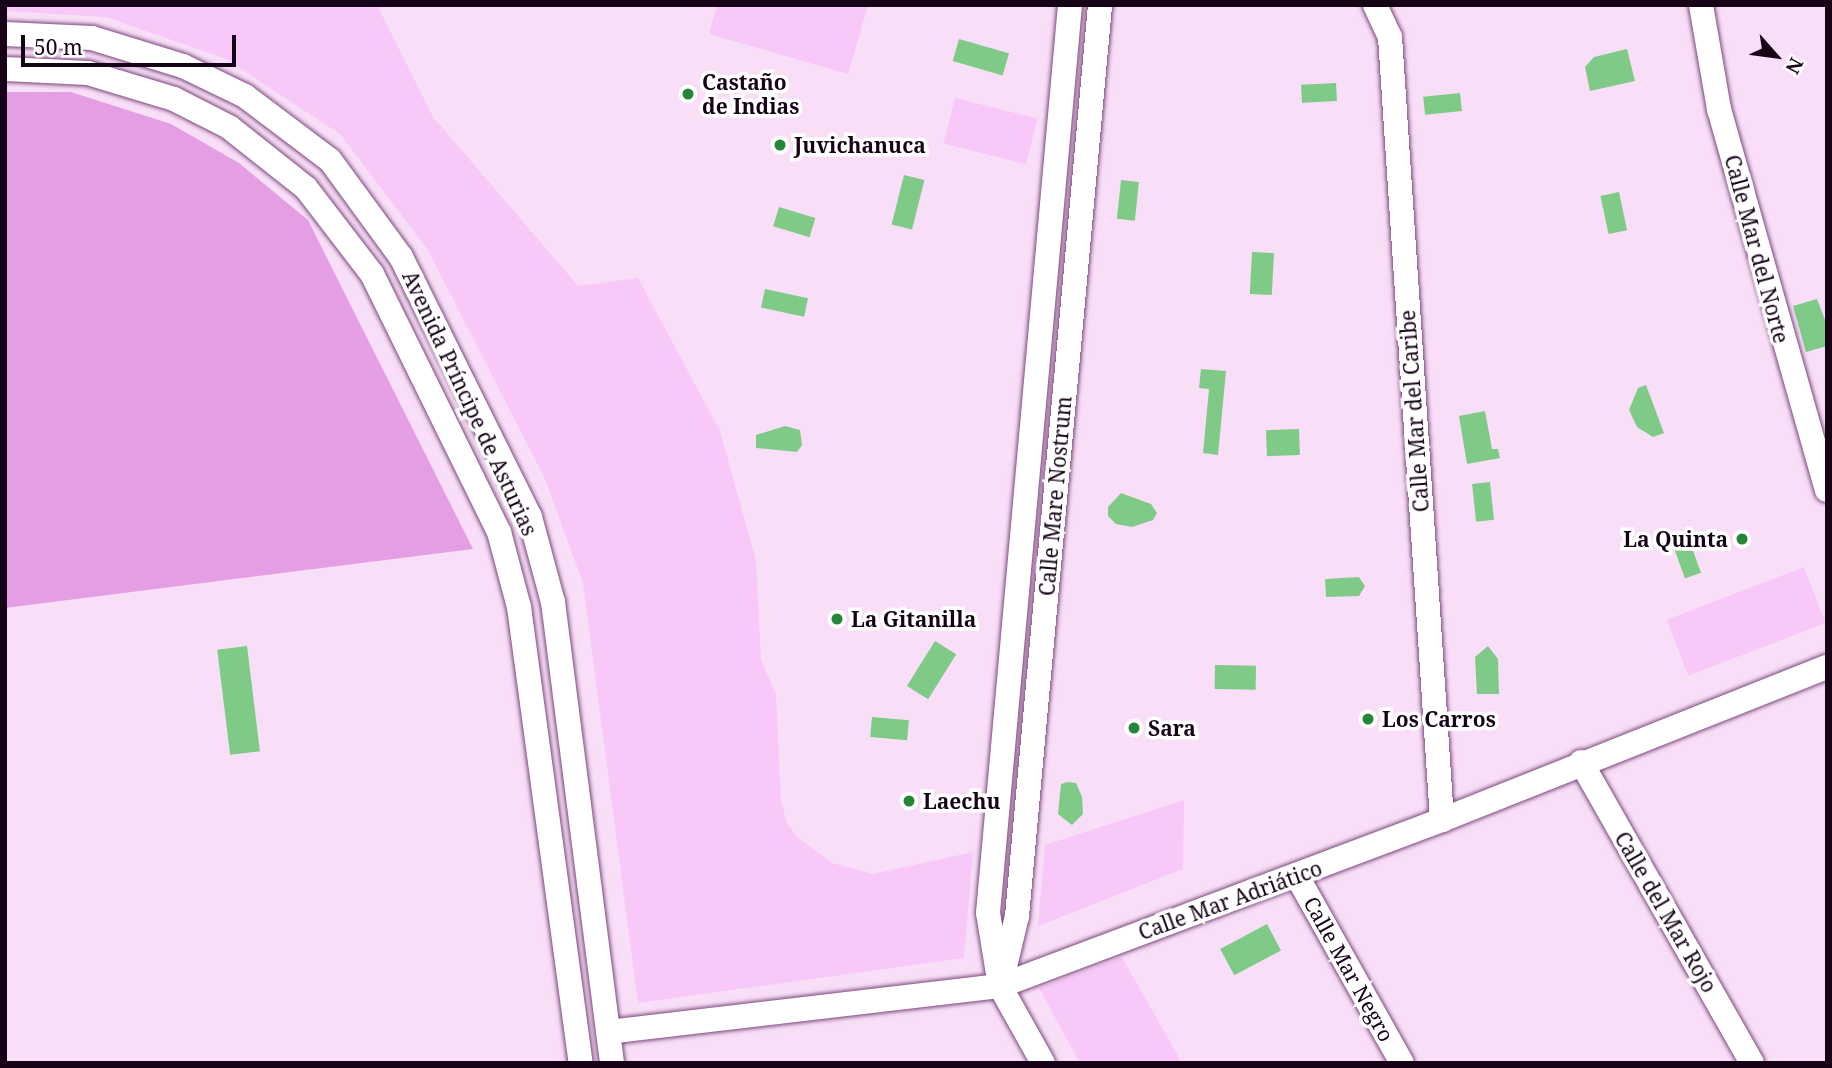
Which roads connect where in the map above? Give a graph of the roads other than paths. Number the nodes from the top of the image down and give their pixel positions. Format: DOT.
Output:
graph roads {
  1 [pos="1070,5"];
  2 [pos="1100,5"];
  3 [pos="1375,5"];
  4 [pos="1701,5"];
  5 [pos="5,34"];
  6 [pos="5,69"];
  7 [pos="1827,490"];
  8 [pos="1827,667"];
  9 [pos="1581,762"];
  10 [pos="1442,820"];
  11 [pos="1297,876"];
  12 [pos="1000,986"];
  13 [pos="608,1031"];
  14 [pos="581,1063"];
  15 [pos="612,1063"];
  16 [pos="1043,1063"];
  17 [pos="1402,1063"];
  18 [pos="1752,1063"];
  1 -- 12 [label="street, Calle Mare Nostrum"];
  2 -- 12 [label="street, Calle Mare Nostrum"];
  3 -- 10 [label="street, Calle Mar del Caribe"];
  4 -- 7 [label="street, Calle Mar del Norte"];
  5 -- 13 [label="street, Avenida Príncipe de Asturias"];
  6 -- 14 [label="street, Avenida Príncipe de Asturias"];
  8 -- 9 [label="street, Calle Mar Adriático"];
  9 -- 10 [label="street, Calle Mar Adriático"];
  9 -- 18 [label="street, Calle del Mar Rojo"];
  10 -- 11 [label="street, Calle Mar Adriático"];
  11 -- 12 [label="street, Calle Mar Adriático"];
  11 -- 17 [label="street, Calle Mar Negro"];
  12 -- 13 [label="street, Calle Mar Adriático"];
  12 -- 16 [label="street, Calle Mare Nostrum"];
  13 -- 15 [label="street, Avenida Príncipe de Asturias"];
}
